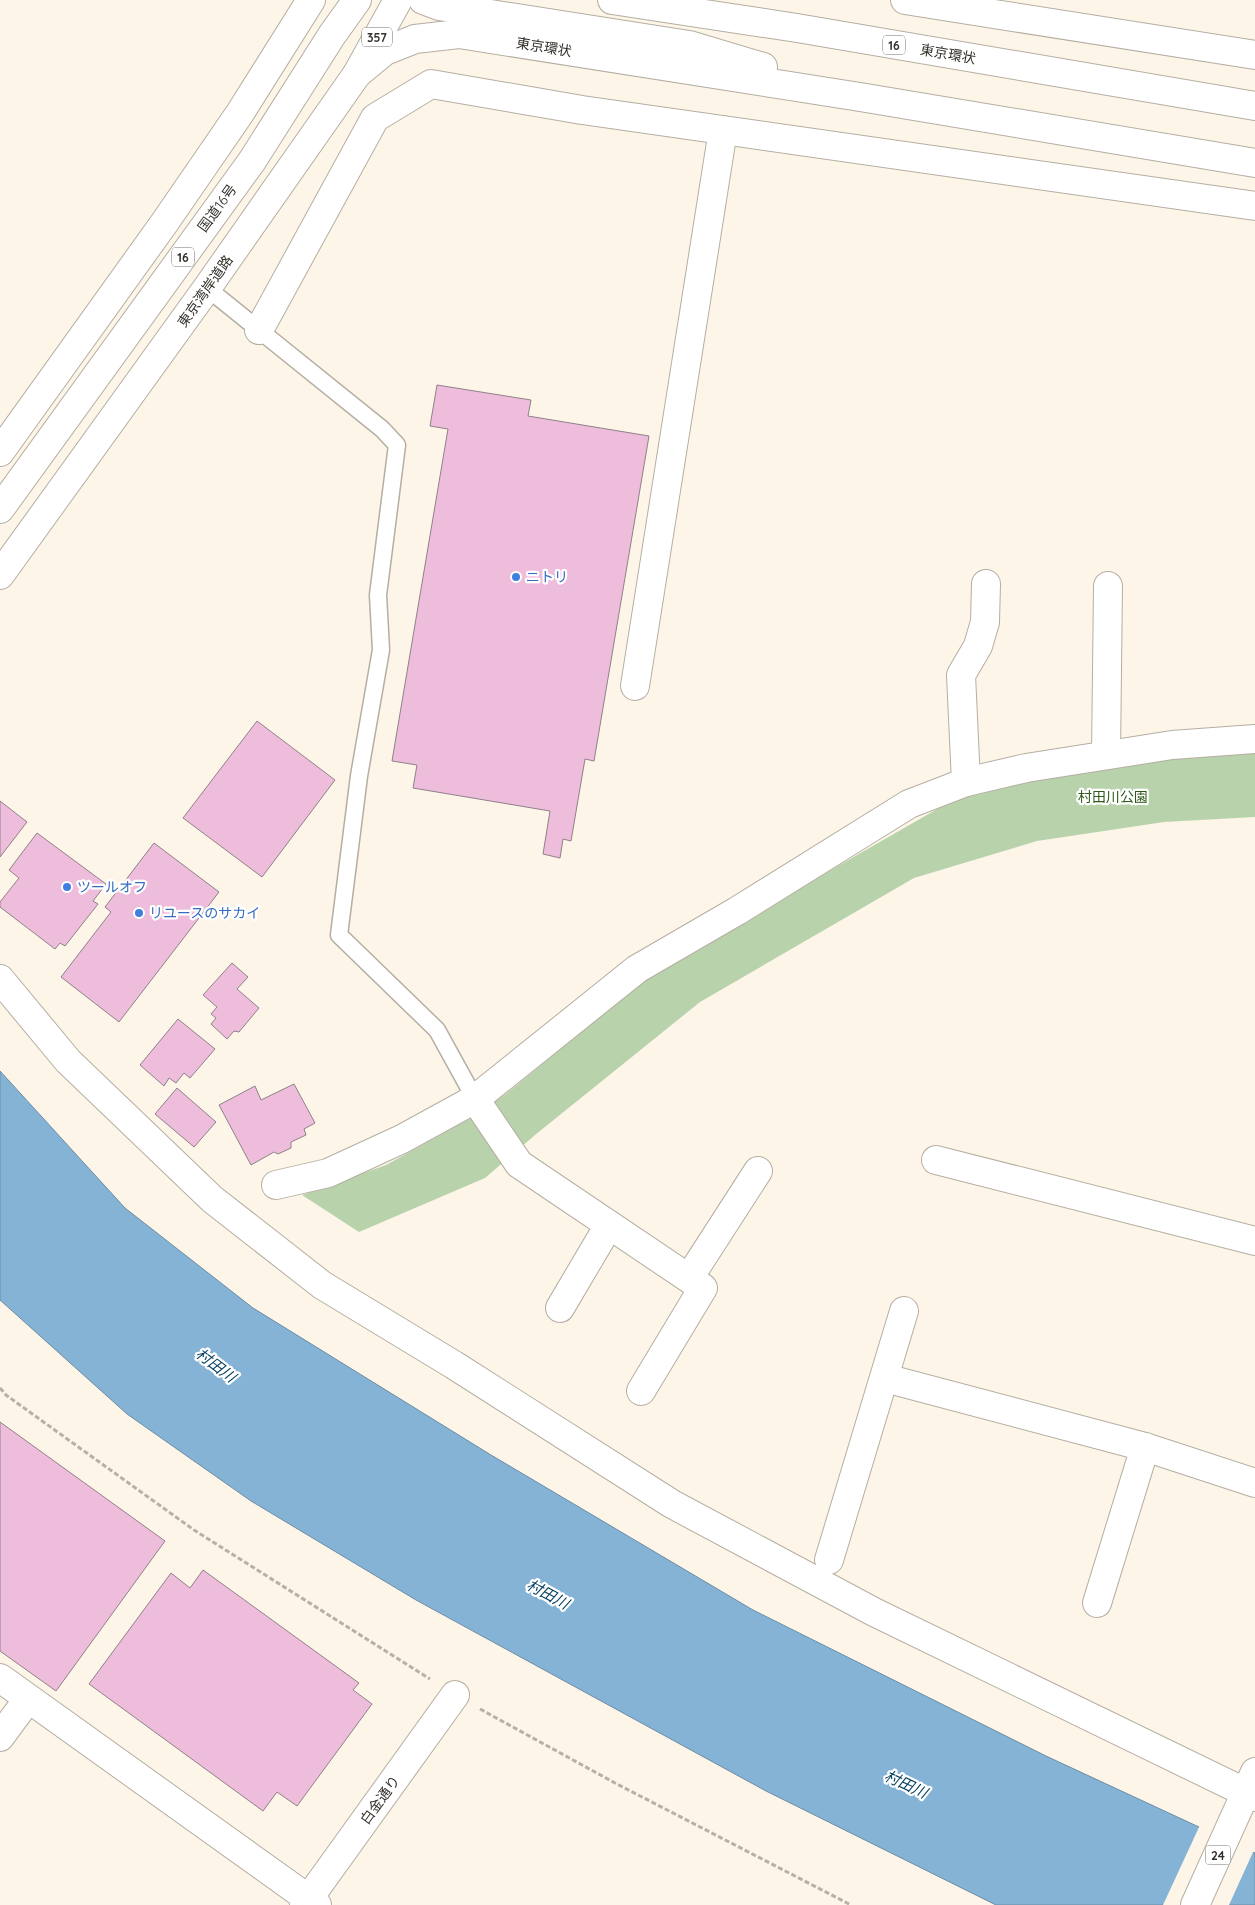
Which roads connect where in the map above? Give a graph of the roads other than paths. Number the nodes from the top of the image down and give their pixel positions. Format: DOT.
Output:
graph roads {
  1 [pos="357,0"];
  2 [pos="398,0"];
  3 [pos="424,0"];
  4 [pos="612,0"];
  5 [pos="905,0"];
  6 [pos="306,9"];
  7 [pos="1255,55"];
  8 [pos="356,74"];
  9 [pos="860,97"];
  10 [pos="1255,106"];
  11 [pos="723,130"];
  12 [pos="1255,163"];
  13 [pos="1255,206"];
  14 [pos="207,288"];
  15 [pos="259,330"];
  16 [pos="0,452"];
  17 [pos="0,508"];
  18 [pos="0,575"];
  19 [pos="986,584"];
  20 [pos="1108,586"];
  21 [pos="635,686"];
  22 [pos="1255,739"];
  23 [pos="1106,755"];
  24 [pos="966,782"];
  25 [pos="0,979"];
  26 [pos="475,1099"];
  27 [pos="936,1160"];
  28 [pos="758,1171"];
  29 [pos="276,1185"];
  30 [pos="609,1225"];
  31 [pos="1255,1241"];
  32 [pos="689,1278"];
  33 [pos="560,1308"];
  34 [pos="904,1311"];
  35 [pos="885,1378"];
  36 [pos="641,1391"];
  37 [pos="1145,1447"];
  38 [pos="1255,1483"];
  39 [pos="829,1560"];
  40 [pos="1097,1603"];
  41 [pos="0,1678"];
  42 [pos="455,1695"];
  43 [pos="28,1699"];
  44 [pos="0,1737"];
  45 [pos="1249,1792"];
  46 [pos="310,1903"];
  47 [pos="1195,1905"];
  1 -- 17 [label="main road, 国道16号 / 16"];
  2 -- 8 [label="main road, 東京湾岸道路 / 357"];
  3 -- 9 [label="main road, 東京環状"];
  4 -- 10 [label="main road, 東京環状 / 16"];
  5 -- 7 [label="main road"];
  6 -- 16 [label="main road, 16"];
  8 -- 9 [label="main road, 東京環状"];
  8 -- 14 [label="main road, 東京湾岸道路"];
  9 -- 12 [label="main road, 東京環状"];
  11 -- 13 [label="main road"];
  11 -- 15 [label="main road"];
  11 -- 21 [label="main road"];
  14 -- 15 [label="lane"];
  14 -- 18 [label="main road, 東京湾岸道路"];
  15 -- 26 [label="lane"];
  19 -- 24 [label="main road"];
  20 -- 23 [label="main road"];
  22 -- 23 [label="main road"];
  23 -- 24 [label="main road"];
  24 -- 26 [label="main road"];
  25 -- 45 [label="main road"];
  26 -- 29 [label="main road"];
  26 -- 30 [label="main road"];
  27 -- 31 [label="main road"];
  28 -- 32 [label="main road"];
  30 -- 32 [label="main road"];
  30 -- 33 [label="main road"];
  32 -- 36 [label="main road"];
  34 -- 35 [label="main road"];
  35 -- 37 [label="main road"];
  35 -- 39 [label="main road"];
  37 -- 38 [label="main road"];
  37 -- 40 [label="main road"];
  41 -- 43 [label="main road"];
  42 -- 46 [label="main road, 白金通り"];
  43 -- 44 [label="main road"];
  43 -- 46 [label="main road"];
  45 -- 47 [label="main road, 24"];
}
